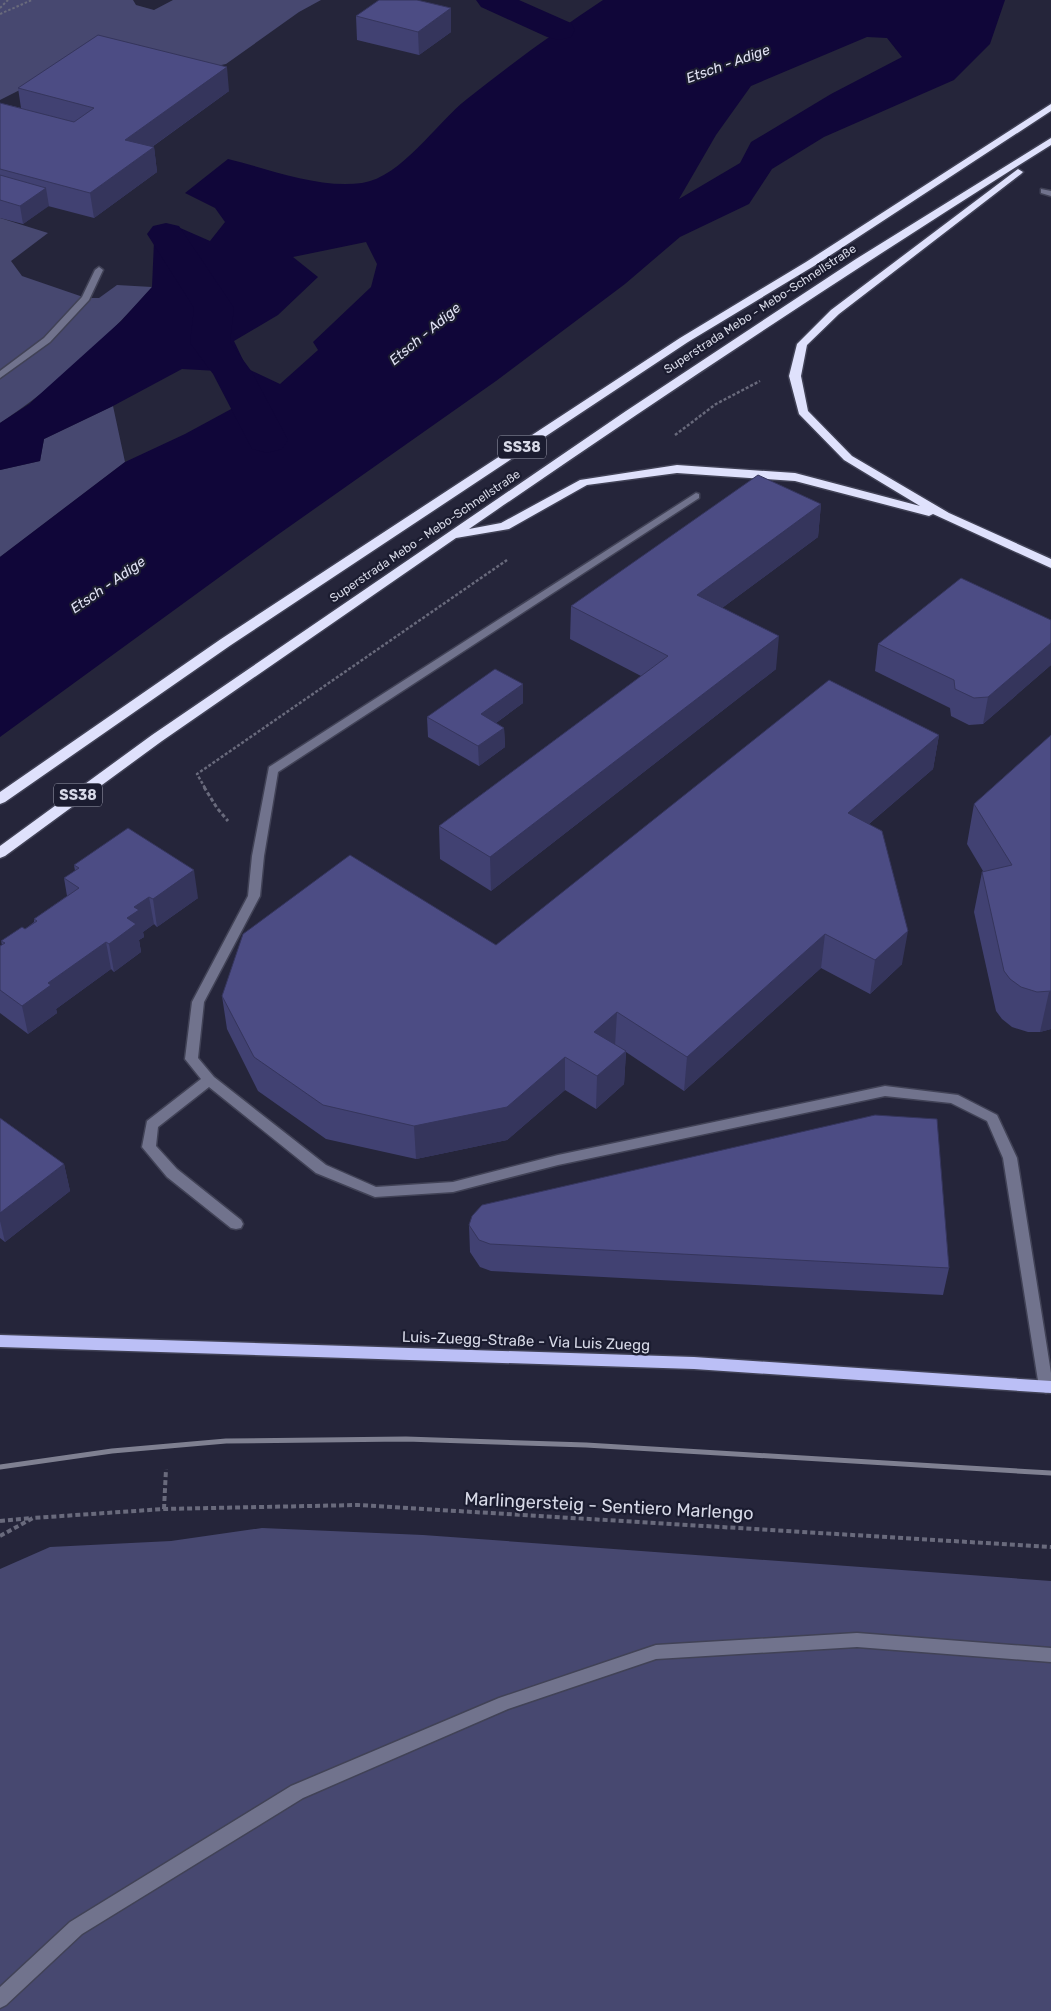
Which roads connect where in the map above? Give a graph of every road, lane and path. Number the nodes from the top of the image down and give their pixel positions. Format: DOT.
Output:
graph roads {
  1 [pos="8,0"];
  2 [pos="32,0"];
  3 [pos="0,8"];
  4 [pos="0,14"];
  5 [pos="1051,106"];
  6 [pos="1051,141"];
  7 [pos="1051,147"];
  8 [pos="99,270"];
  9 [pos="0,375"];
  10 [pos="764,378"];
  11 [pos="669,440"];
  12 [pos="696,496"];
  13 [pos="945,516"];
  14 [pos="453,536"];
  15 [pos="1051,564"];
  16 [pos="0,798"];
  17 [pos="0,853"];
  18 [pos="208,1080"];
  19 [pos="236,1224"];
  20 [pos="0,1342"];
  21 [pos="1049,1387"];
  22 [pos="166,1469"];
  23 [pos="164,1510"];
  24 [pos="33,1518"];
  25 [pos="0,1521"];
  26 [pos="0,1536"];
  27 [pos="1051,1547"];
  28 [pos="1051,1655"];
  29 [pos="0,1999"];
  1 -- 3 [label="path"];
  2 -- 4 [label="path"];
  5 -- 16 [label="highway, Superstrada Mebo - Mebo-Schnellstraße / SS38"];
  6 -- 14 [label="highway, Superstrada Mebo - Mebo-Schnellstraße / SS38"];
  7 -- 13 [label="highway"];
  8 -- 9 [label="street"];
  10 -- 11 [label="path"];
  12 -- 18 [label="street"];
  13 -- 14 [label="highway"];
  13 -- 15 [label="highway"];
  14 -- 17 [label="highway, Superstrada Mebo - Mebo-Schnellstraße / SS38"];
  18 -- 19 [label="street"];
  18 -- 21 [label="street"];
  20 -- 21 [label="main road, Luis-Zuegg-Straße - Via Luis Zuegg"];
  22 -- 23 [label="path"];
  23 -- 24 [label="path, Marlingersteig - Sentiero Marlengo"];
  23 -- 27 [label="path, Marlingersteig - Sentiero Marlengo"];
  24 -- 25 [label="path, Marlingersteig - Sentiero Marlengo"];
  24 -- 26 [label="path"];
  28 -- 29 [label="street"];
}
